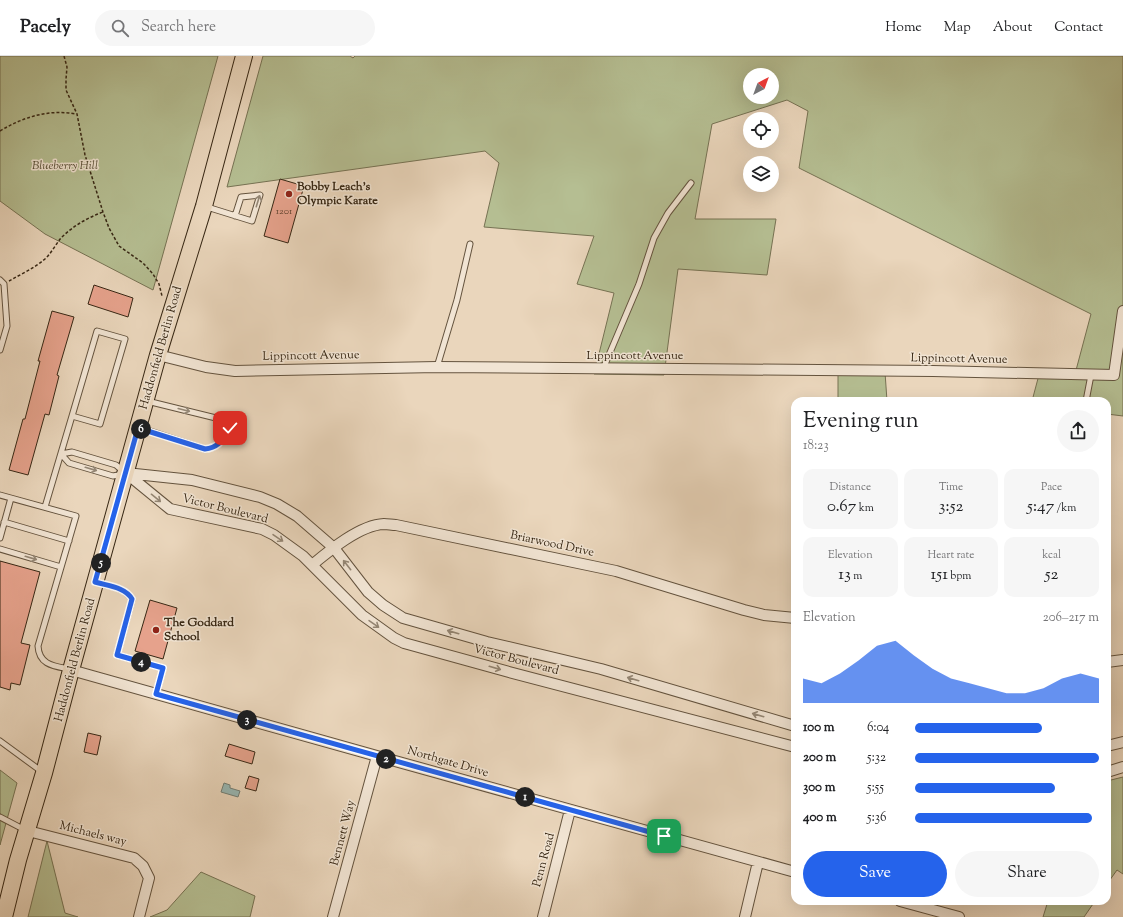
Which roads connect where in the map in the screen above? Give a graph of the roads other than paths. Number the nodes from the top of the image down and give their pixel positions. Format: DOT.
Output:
graph roads {
  1 [pos="244,56"];
  2 [pos="691,183"];
  3 [pos="204,206"];
  4 [pos="235,216"];
  5 [pos="470,244"];
  6 [pos="0,280"];
  7 [pos="1123,311"];
  8 [pos="0,350"];
  9 [pos="158,355"];
  10 [pos="437,367"];
  11 [pos="604,368"];
  12 [pos="1091,375"];
  13 [pos="1087,397"];
  14 [pos="146,401"];
  15 [pos="72,416"];
  16 [pos="138,428"];
  17 [pos="61,454"];
  18 [pos="126,473"];
  19 [pos="0,495"];
  20 [pos="11,498"];
  21 [pos="45,507"];
  22 [pos="4,522"];
  23 [pos="0,538"];
  24 [pos="69,541"];
  25 [pos="334,548"];
  26 [pos="0,549"];
  27 [pos="312,565"];
  28 [pos="61,566"];
  29 [pos="95,582"];
  30 [pos="791,618"];
  31 [pos="1123,660"];
  32 [pos="1111,662"];
  33 [pos="71,670"];
  34 [pos="156,694"];
  35 [pos="791,725"];
  36 [pos="0,741"];
  37 [pos="1123,742"];
  38 [pos="1111,745"];
  39 [pos="791,746"];
  40 [pos="377,756"];
  41 [pos="1123,766"];
  42 [pos="1111,770"];
  43 [pos="44,773"];
  44 [pos="570,810"];
  45 [pos="0,817"];
  46 [pos="28,831"];
  47 [pos="758,862"];
  48 [pos="791,871"];
  49 [pos="914,905"];
  50 [pos="954,916"];
  51 [pos="4,917"];
  52 [pos="139,917"];
  53 [pos="334,917"];
  54 [pos="543,917"];
  55 [pos="745,917"];
  1 -- 3 [label="main road, Haddonfield Berlin Road"];
  2 -- 11 [label="lane"];
  3 -- 4 [label="lane"];
  3 -- 9 [label="main road, Haddonfield Berlin Road"];
  4 -- 4 [label="lane, one-way"];
  5 -- 10 [label="lane"];
  6 -- 8 [label="lane"];
  7 -- 12 [label="street, Lippincott Avenue"];
  9 -- 10 [label="street, Lippincott Avenue"];
  9 -- 14 [label="main road, Haddonfield Berlin Road"];
  10 -- 11 [label="street, Lippincott Avenue"];
  11 -- 12 [label="street, Lippincott Avenue"];
  12 -- 13 [label="lane"];
  14 -- 16 [label="main road, Haddonfield Berlin Road"];
  14 -- 16 [label="lane, one-way"];
  15 -- 15 [label="lane"];
  15 -- 17 [label="lane"];
  16 -- 18 [label="main road, Haddonfield Berlin Road"];
  17 -- 18 [label="lane"];
  17 -- 18 [label="lane, one-way"];
  17 -- 21 [label="lane"];
  18 -- 25 [label="street, Victor Boulevard"];
  18 -- 27 [label="street, Victor Boulevard, one-way"];
  18 -- 29 [label="main road, Haddonfield Berlin Road"];
  19 -- 20 [label="lane"];
  20 -- 21 [label="lane"];
  20 -- 22 [label="lane"];
  21 -- 24 [label="lane"];
  22 -- 23 [label="lane"];
  22 -- 24 [label="lane"];
  24 -- 28 [label="lane"];
  25 -- 27 [label="street, Briarwood Drive"];
  25 -- 30 [label="street, Briarwood Drive"];
  35 -- 25 [label="street, Victor Boulevard, one-way"];
  26 -- 28 [label="lane, one-way"];
  27 -- 39 [label="street, Victor Boulevard, one-way"];
  28 -- 33 [label="lane"];
  29 -- 33 [label="main road, Haddonfield Berlin Road"];
  29 -- 34 [label="lane"];
  31 -- 32 [label="street"];
  33 -- 34 [label="street, Northgate Drive"];
  33 -- 43 [label="main road, Haddonfield Berlin Road"];
  34 -- 40 [label="street, Northgate Drive"];
  36 -- 43 [label="lane"];
  37 -- 38 [label="street"];
  40 -- 44 [label="street, Northgate Drive"];
  40 -- 53 [label="street, Bennett Way"];
  41 -- 42 [label="street"];
  43 -- 46 [label="main road, Haddonfield Berlin Road"];
  44 -- 47 [label="street, Northgate Drive"];
  44 -- 54 [label="street, Penn Road"];
  45 -- 46 [label="lane"];
  46 -- 51 [label="main road, Haddonfield Berlin Road"];
  46 -- 52 [label="street, Michaels way"];
  47 -- 48 [label="street, Northgate Drive"];
  47 -- 55 [label="street"];
  49 -- 50 [label="street"];
}
